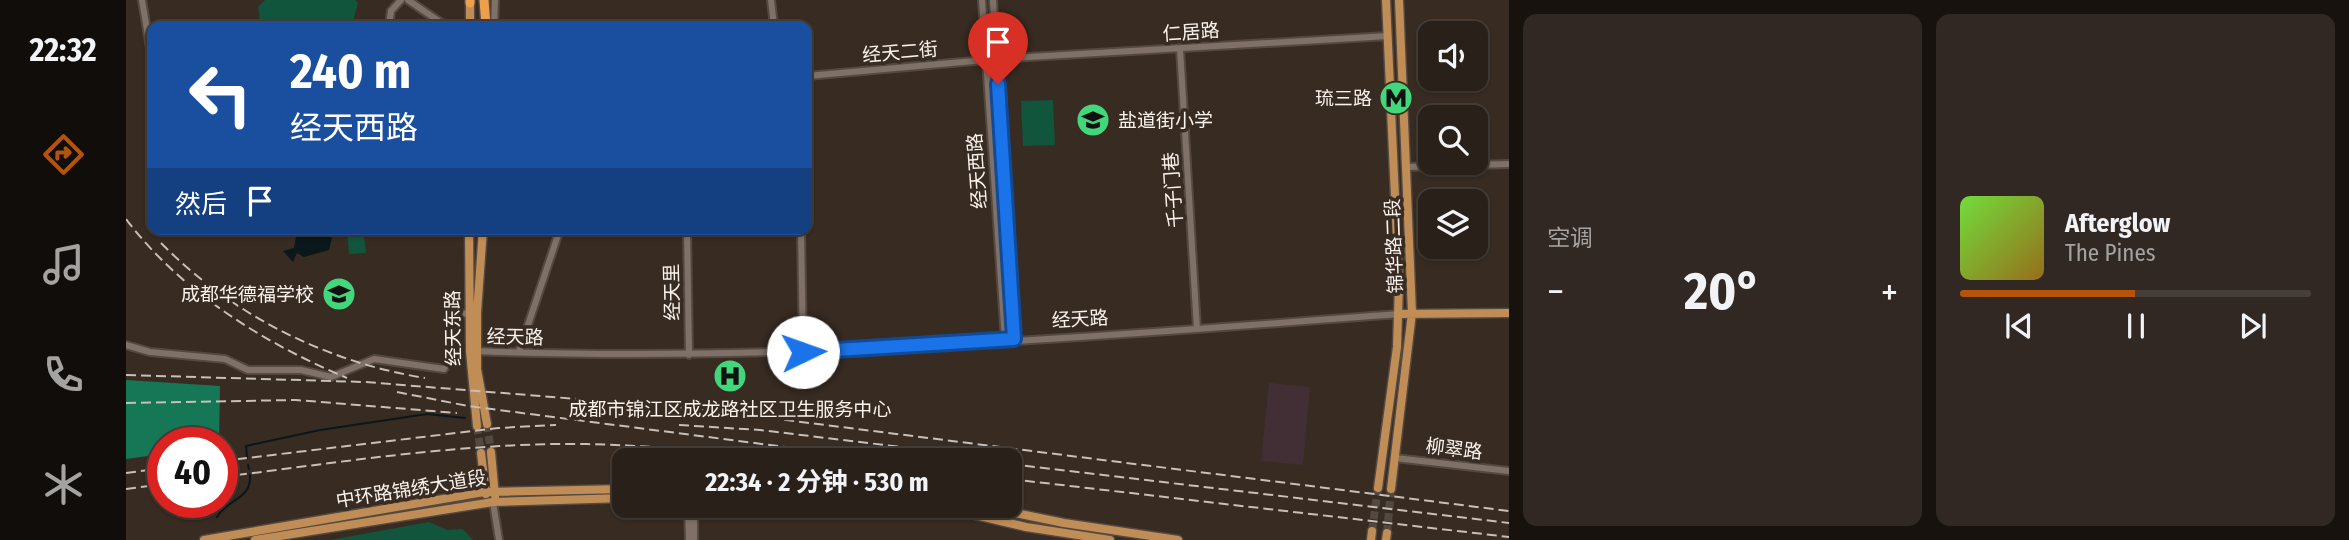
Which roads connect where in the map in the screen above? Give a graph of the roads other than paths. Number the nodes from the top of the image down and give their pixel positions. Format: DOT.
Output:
graph roads {
  1 [pos="142,0"];
  2 [pos="401,0"];
  3 [pos="408,0"];
  4 [pos="486,0"];
  5 [pos="495,0"];
  6 [pos="771,0"];
  7 [pos="982,0"];
  8 [pos="993,0"];
  9 [pos="1386,0"];
  10 [pos="1399,0"];
  11 [pos="469,1"];
  12 [pos="390,21"];
  13 [pos="439,21"];
  14 [pos="470,21"];
  15 [pos="487,21"];
  16 [pos="494,21"];
  17 [pos="773,21"];
  18 [pos="147,30"];
  19 [pos="1388,36"];
  20 [pos="1180,49"];
  21 [pos="996,59"];
  22 [pos="986,60"];
  23 [pos="812,76"];
  24 [pos="1509,164"];
  25 [pos="1406,167"];
  26 [pos="469,235"];
  27 [pos="483,235"];
  28 [pos="558,235"];
  29 [pos="687,235"];
  30 [pos="801,235"];
  31 [pos="469,312"];
  32 [pos="1412,313"];
  33 [pos="1509,313"];
  34 [pos="1399,314"];
  35 [pos="1197,329"];
  36 [pos="1014,339"];
  37 [pos="1005,340"];
  38 [pos="126,345"];
  39 [pos="473,351"];
  40 [pos="519,352"];
  41 [pos="803,352"];
  42 [pos="689,355"];
  43 [pos="482,425"];
  44 [pos="491,452"];
  45 [pos="481,453"];
  46 [pos="1395,458"];
  47 [pos="1509,471"];
  48 [pos="1378,488"];
  49 [pos="612,489"];
  50 [pos="1391,489"];
  51 [pos="484,492"];
  52 [pos="497,492"];
  53 [pos="612,498"];
  54 [pos="493,502"];
  55 [pos="1022,514"];
  56 [pos="688,518"];
  57 [pos="694,518"];
  58 [pos="986,518"];
  59 [pos="1064,537"];
  60 [pos="204,540"];
  61 [pos="255,540"];
  62 [pos="499,540"];
  63 [pos="689,540"];
  64 [pos="694,540"];
  65 [pos="1110,540"];
  66 [pos="1178,540"];
  1 -- 18 [label="street"];
  2 -- 12 [label="street"];
  3 -- 13 [label="street"];
  4 -- 15 [label="highway"];
  5 -- 16 [label="street"];
  6 -- 17 [label="street"];
  7 -- 22 [label="street, 经天西路"];
  8 -- 21 [label="street, 经天西路"];
  9 -- 19 [label="main road, 锦华路二段"];
  10 -- 25 [label="main road, 锦华路二段"];
  11 -- 14 [label="main road"];
  19 -- 20 [label="street, 仁居路"];
  19 -- 34 [label="main road, 锦华路二段"];
  20 -- 21 [label="street, 仁居路"];
  20 -- 35 [label="street, 千子门巷"];
  21 -- 22 [label="street, 经天二街"];
  21 -- 36 [label="street, 经天西路"];
  22 -- 23 [label="street, 经天二街"];
  22 -- 37 [label="street, 经天西路"];
  24 -- 25 [label="street"];
  25 -- 32 [label="main road, 锦华路二段"];
  26 -- 31 [label="main road, 经天东路"];
  27 -- 39 [label="main road, 经天东路"];
  28 -- 40 [label="street"];
  29 -- 42 [label="street, 经天里"];
  30 -- 41 [label="street"];
  31 -- 38 [label="street"];
  31 -- 39 [label="main road, 经天东路"];
  32 -- 33 [label="main road"];
  32 -- 34 [label="main road"];
  32 -- 46 [label="main road, 锦华路二段"];
  34 -- 35 [label="street, 经天路"];
  34 -- 48 [label="main road, 锦华路二段"];
  35 -- 36 [label="street, 经天路"];
  36 -- 37 [label="street, 经天路"];
  37 -- 41 [label="street, 经天路"];
  39 -- 40 [label="street, 经天路"];
  39 -- 43 [label="main road, 经天东路"];
  40 -- 42 [label="street, 经天路"];
  41 -- 42 [label="street, 经天路"];
  44 -- 52 [label="main road"];
  45 -- 51 [label="main road"];
  46 -- 47 [label="street, 柳翠路"];
  46 -- 50 [label="main road, 锦华路二段"];
  49 -- 52 [label="main road, 中环路锦绣大道段"];
  51 -- 52 [label="main road, 中环路锦绣大道段"];
  51 -- 54 [label="main road"];
  51 -- 60 [label="main road, 中环路锦绣大道段"];
  52 -- 54 [label="main road"];
  53 -- 54 [label="main road, 中环路锦绣大道段"];
  54 -- 61 [label="main road, 中环路锦绣大道段"];
  54 -- 62 [label="street"];
  55 -- 66 [label="main road"];
  56 -- 63 [label="street"];
  57 -- 64 [label="street"];
  58 -- 59 [label="main road"];
  59 -- 65 [label="main road"];
}
